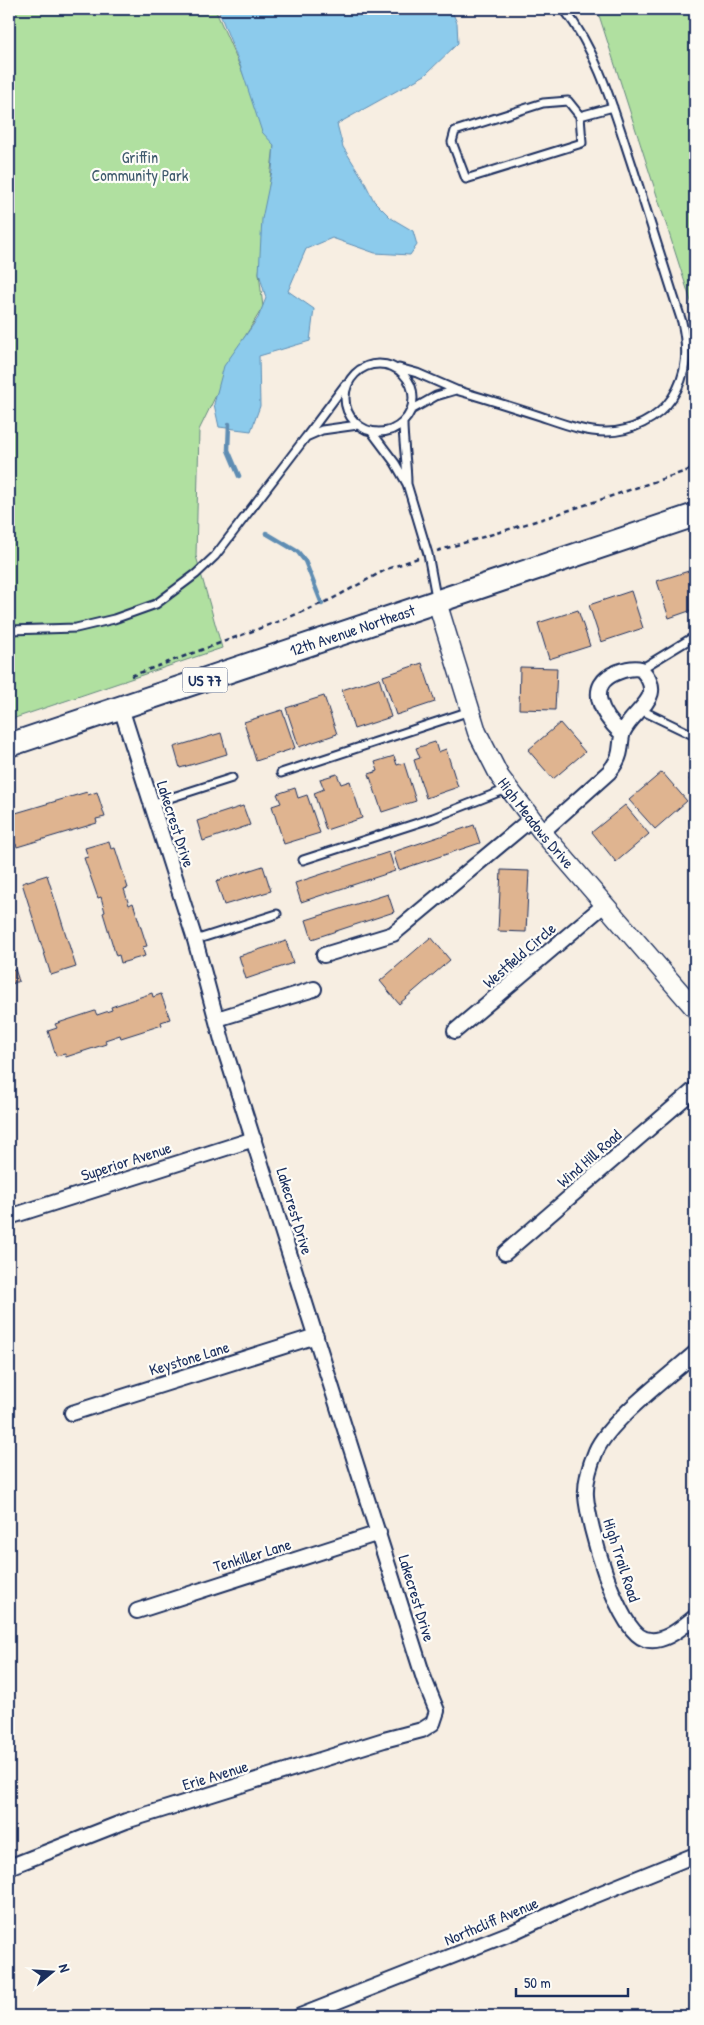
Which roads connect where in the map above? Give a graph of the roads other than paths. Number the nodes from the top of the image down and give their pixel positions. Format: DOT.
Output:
graph roads {
  1 [pos="564,9"];
  2 [pos="613,107"];
  3 [pos="580,116"];
  4 [pos="394,367"];
  5 [pos="353,375"];
  6 [pos="456,390"];
  7 [pos="410,410"];
  8 [pos="403,422"];
  9 [pos="358,425"];
  10 [pos="371,431"];
  11 [pos="306,437"];
  12 [pos="407,484"];
  13 [pos="695,515"];
  14 [pos="437,602"];
  15 [pos="9,630"];
  16 [pos="695,636"];
  17 [pos="641,669"];
  18 [pos="121,708"];
  19 [pos="470,710"];
  20 [pos="641,710"];
  21 [pos="622,734"];
  22 [pos="695,736"];
  23 [pos="9,745"];
  24 [pos="281,773"];
  25 [pos="232,778"];
  26 [pos="508,789"];
  27 [pos="151,804"];
  28 [pos="536,825"];
  29 [pos="303,860"];
  30 [pos="604,905"];
  31 [pos="277,914"];
  32 [pos="195,940"];
  33 [pos="324,955"];
  34 [pos="314,989"];
  35 [pos="695,1009"];
  36 [pos="217,1019"];
  37 [pos="456,1031"];
  38 [pos="695,1089"];
  39 [pos="254,1139"];
  40 [pos="9,1217"];
  41 [pos="505,1252"];
  42 [pos="316,1336"];
  43 [pos="695,1353"];
  44 [pos="72,1413"];
  45 [pos="378,1533"];
  46 [pos="137,1611"];
  47 [pos="695,1617"];
  48 [pos="433,1723"];
  49 [pos="694,1860"];
  50 [pos="9,1867"];
  51 [pos="300,2016"];
  1 -- 2 [label="lane"];
  2 -- 3 [label="lane"];
  2 -- 6 [label="lane"];
  3 -- 3 [label="lane"];
  4 -- 5 [label="lane"];
  4 -- 6 [label="lane"];
  4 -- 7 [label="lane"];
  5 -- 9 [label="lane"];
  5 -- 11 [label="lane"];
  6 -- 7 [label="lane"];
  7 -- 8 [label="lane"];
  8 -- 10 [label="lane"];
  8 -- 12 [label="lane"];
  9 -- 10 [label="lane"];
  9 -- 11 [label="lane"];
  10 -- 12 [label="lane"];
  11 -- 15 [label="lane"];
  12 -- 14 [label="lane"];
  13 -- 14 [label="main road, 12th Avenue Northeast / US 77"];
  14 -- 18 [label="main road, 12th Avenue Northeast / US 77"];
  14 -- 19 [label="street, High Meadows Drive"];
  16 -- 17 [label="lane"];
  17 -- 20 [label="street"];
  17 -- 21 [label="street"];
  18 -- 23 [label="main road, 12th Avenue Northeast / US 77"];
  18 -- 27 [label="street, Lakecrest Drive"];
  19 -- 24 [label="lane"];
  19 -- 26 [label="street, High Meadows Drive"];
  20 -- 21 [label="street"];
  20 -- 22 [label="lane"];
  21 -- 28 [label="street"];
  25 -- 27 [label="lane"];
  26 -- 28 [label="street, High Meadows Drive"];
  26 -- 29 [label="lane"];
  27 -- 32 [label="street, Lakecrest Drive"];
  28 -- 30 [label="street, High Meadows Drive"];
  28 -- 33 [label="street"];
  30 -- 35 [label="street, High Meadows Drive"];
  30 -- 37 [label="street, Westfield Circle"];
  31 -- 32 [label="lane"];
  32 -- 36 [label="street, Lakecrest Drive"];
  34 -- 36 [label="street"];
  36 -- 39 [label="street, Lakecrest Drive"];
  38 -- 41 [label="street, Wind Hill Road"];
  39 -- 40 [label="street, Superior Avenue"];
  39 -- 42 [label="street, Lakecrest Drive"];
  42 -- 44 [label="street, Keystone Lane"];
  42 -- 45 [label="street, Lakecrest Drive"];
  43 -- 47 [label="street, High Trail Road"];
  45 -- 46 [label="street, Tenkiller Lane"];
  45 -- 48 [label="street, Lakecrest Drive"];
  48 -- 50 [label="street, Erie Avenue"];
  49 -- 51 [label="street, Northcliff Avenue"];
}
